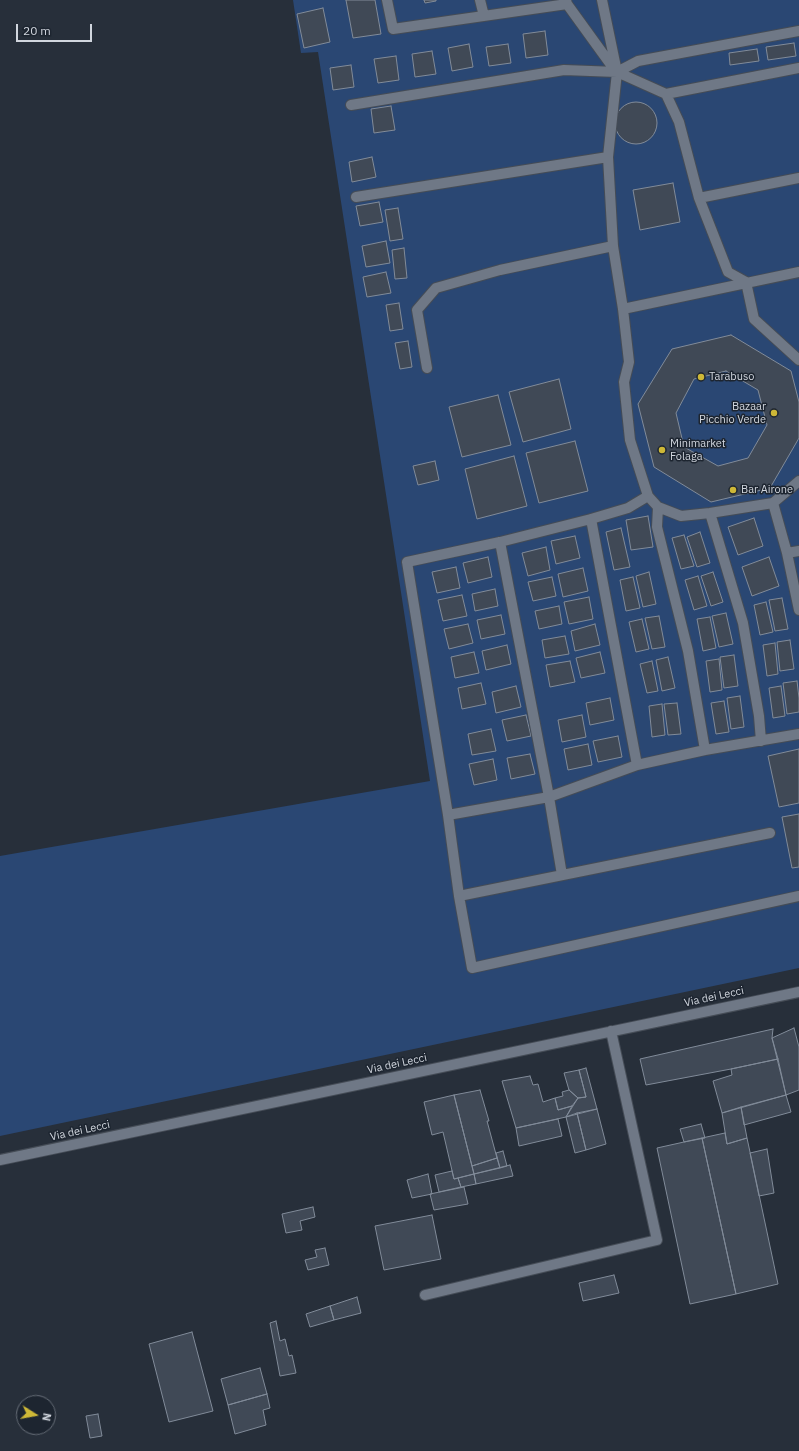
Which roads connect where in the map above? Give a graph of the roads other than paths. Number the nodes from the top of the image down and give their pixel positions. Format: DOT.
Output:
graph roads {
  1 [pos="387,0"];
  2 [pos="480,0"];
  3 [pos="602,0"];
  4 [pos="567,2"];
  5 [pos="536,4"];
  6 [pos="484,16"];
  7 [pos="799,31"];
  8 [pos="799,68"];
  9 [pos="617,72"];
  10 [pos="666,94"];
  11 [pos="351,105"];
  12 [pos="608,157"];
  13 [pos="799,178"];
  14 [pos="356,197"];
  15 [pos="699,198"];
  16 [pos="613,246"];
  17 [pos="799,272"];
  18 [pos="746,282"];
  19 [pos="623,309"];
  20 [pos="799,360"];
  21 [pos="427,368"];
  22 [pos="799,481"];
  23 [pos="648,496"];
  24 [pos="774,503"];
  25 [pos="658,507"];
  26 [pos="710,513"];
  27 [pos="590,519"];
  28 [pos="500,542"];
  29 [pos="799,551"];
  30 [pos="787,553"];
  31 [pos="799,610"];
  32 [pos="799,734"];
  33 [pos="761,741"];
  34 [pos="705,750"];
  35 [pos="637,765"];
  36 [pos="549,797"];
  37 [pos="448,815"];
  38 [pos="770,833"];
  39 [pos="562,876"];
  40 [pos="459,896"];
  41 [pos="799,896"];
  42 [pos="799,992"];
  43 [pos="611,1031"];
  44 [pos="0,1160"];
  45 [pos="425,1295"];
  1 -- 6 [label="street"];
  2 -- 6 [label="street"];
  3 -- 9 [label="street"];
  4 -- 5 [label="street"];
  4 -- 9 [label="street"];
  5 -- 6 [label="street"];
  7 -- 9 [label="street"];
  8 -- 10 [label="street"];
  9 -- 10 [label="street"];
  9 -- 11 [label="street"];
  9 -- 12 [label="street"];
  10 -- 15 [label="street"];
  12 -- 14 [label="street"];
  12 -- 16 [label="street"];
  13 -- 15 [label="street"];
  15 -- 18 [label="street"];
  16 -- 19 [label="street"];
  16 -- 21 [label="street"];
  17 -- 18 [label="street"];
  18 -- 19 [label="street"];
  18 -- 20 [label="street"];
  19 -- 23 [label="street"];
  22 -- 24 [label="street"];
  23 -- 25 [label="street"];
  23 -- 27 [label="street"];
  24 -- 26 [label="street"];
  24 -- 30 [label="street"];
  25 -- 26 [label="street"];
  25 -- 34 [label="street"];
  26 -- 33 [label="street"];
  27 -- 28 [label="street"];
  27 -- 35 [label="street"];
  28 -- 36 [label="street"];
  28 -- 37 [label="street"];
  29 -- 30 [label="street"];
  30 -- 31 [label="street"];
  32 -- 33 [label="street"];
  33 -- 34 [label="street"];
  34 -- 35 [label="street"];
  35 -- 36 [label="street"];
  36 -- 37 [label="street"];
  36 -- 39 [label="street"];
  37 -- 40 [label="street"];
  38 -- 39 [label="street"];
  39 -- 40 [label="street"];
  40 -- 41 [label="street"];
  42 -- 43 [label="street, Via dei Lecci"];
  43 -- 44 [label="street, Via dei Lecci"];
  43 -- 45 [label="street"];
}
